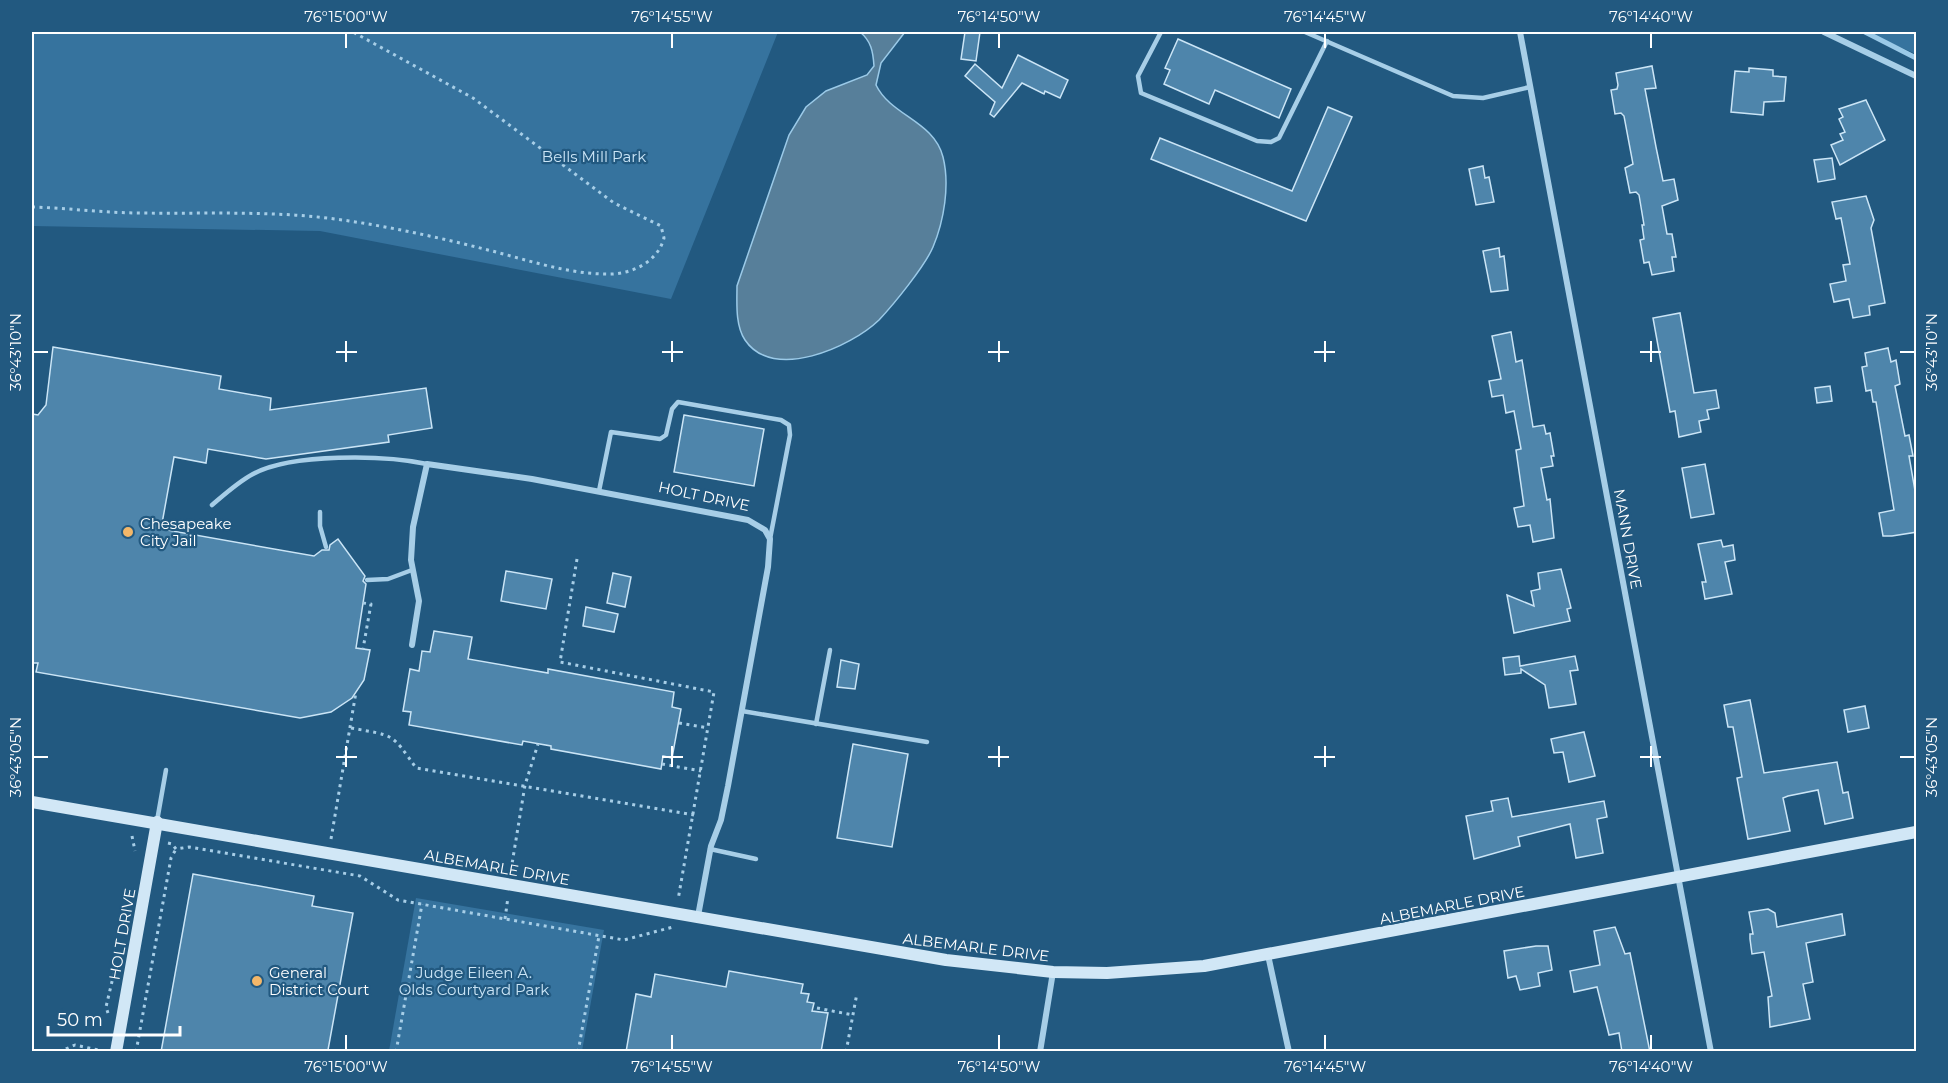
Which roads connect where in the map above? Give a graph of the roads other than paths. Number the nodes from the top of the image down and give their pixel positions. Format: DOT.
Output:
graph roads {
  1 [pos="1161,32"];
  2 [pos="1305,32"];
  3 [pos="1520,32"];
  4 [pos="1824,32"];
  5 [pos="1327,41"];
  6 [pos="1917,76"];
  7 [pos="1530,87"];
  8 [pos="427,464"];
  9 [pos="599,491"];
  10 [pos="212,505"];
  11 [pos="320,512"];
  12 [pos="770,539"];
  13 [pos="326,547"];
  14 [pos="412,570"];
  15 [pos="367,580"];
  16 [pos="412,645"];
  17 [pos="830,650"];
  18 [pos="742,711"];
  19 [pos="816,724"];
  20 [pos="927,742"];
  21 [pos="166,770"];
  22 [pos="32,802"];
  23 [pos="157,822"];
  24 [pos="1917,832"];
  25 [pos="710,849"];
  26 [pos="756,859"];
  27 [pos="1678,878"];
  28 [pos="698,916"];
  29 [pos="1268,955"];
  30 [pos="1053,972"];
  31 [pos="116,1052"];
  32 [pos="1040,1052"];
  33 [pos="1289,1052"];
  34 [pos="1711,1052"];
  1 -- 5 [label="lane"];
  2 -- 5 [label="lane"];
  3 -- 7 [label="street, MANN DRIVE"];
  4 -- 6 [label="street"];
  5 -- 7 [label="lane"];
  7 -- 27 [label="street, MANN DRIVE"];
  8 -- 9 [label="street, HOLT DRIVE"];
  8 -- 10 [label="lane"];
  8 -- 14 [label="street"];
  9 -- 12 [label="street, HOLT DRIVE"];
  9 -- 12 [label="lane"];
  11 -- 13 [label="lane"];
  12 -- 18 [label="street"];
  14 -- 15 [label="lane"];
  14 -- 16 [label="street"];
  17 -- 19 [label="lane"];
  18 -- 19 [label="lane"];
  18 -- 25 [label="street"];
  19 -- 20 [label="lane"];
  21 -- 23 [label="lane"];
  22 -- 23 [label="street, ALBEMARLE DRIVE"];
  23 -- 28 [label="street, ALBEMARLE DRIVE"];
  23 -- 31 [label="street, HOLT DRIVE"];
  24 -- 27 [label="street, ALBEMARLE DRIVE"];
  25 -- 26 [label="lane"];
  25 -- 28 [label="street"];
  27 -- 29 [label="street, ALBEMARLE DRIVE"];
  27 -- 34 [label="street, MANN DRIVE"];
  28 -- 30 [label="street, ALBEMARLE DRIVE"];
  29 -- 30 [label="street, ALBEMARLE DRIVE"];
  29 -- 33 [label="street"];
  30 -- 32 [label="street"];
}
